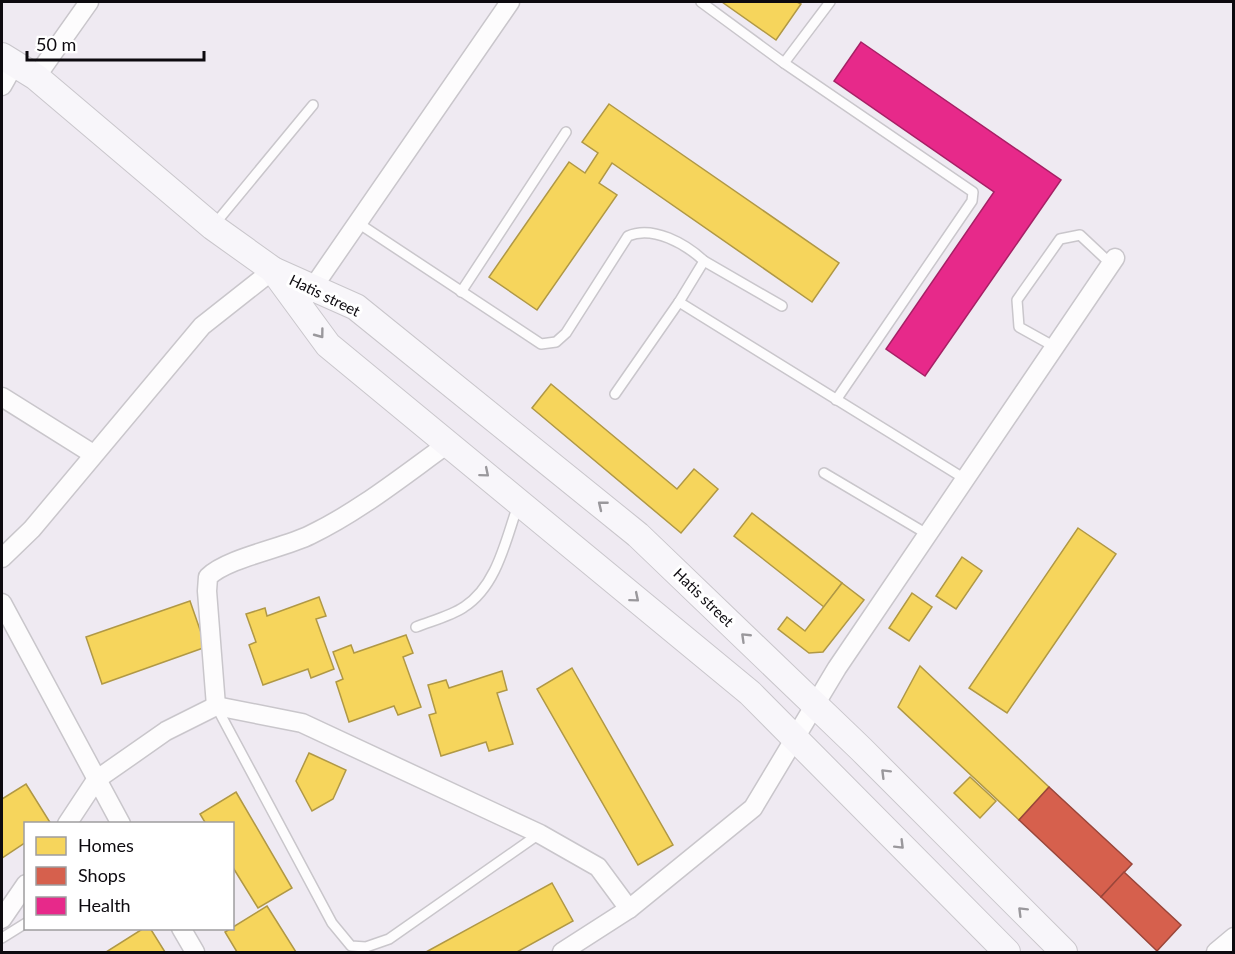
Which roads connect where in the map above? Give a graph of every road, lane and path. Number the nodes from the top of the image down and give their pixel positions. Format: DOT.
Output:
graph roads {
  1 [pos="89,2"];
  2 [pos="510,2"];
  3 [pos="701,2"];
  4 [pos="830,2"];
  5 [pos="784,63"];
  6 [pos="18,65"];
  7 [pos="2,86"];
  8 [pos="313,105"];
  9 [pos="566,132"];
  10 [pos="358,224"];
  11 [pos="213,227"];
  12 [pos="704,261"];
  13 [pos="1113,261"];
  14 [pos="273,270"];
  15 [pos="461,292"];
  16 [pos="306,297"];
  17 [pos="680,302"];
  18 [pos="782,306"];
  19 [pos="1054,347"];
  20 [pos="615,394"];
  21 [pos="2,397"];
  22 [pos="836,400"];
  23 [pos="449,443"];
  24 [pos="93,453"];
  25 [pos="824,474"];
  26 [pos="965,479"];
  27 [pos="519,502"];
  28 [pos="927,534"];
  29 [pos="2,558"];
  30 [pos="2,603"];
  31 [pos="417,627"];
  32 [pos="815,704"];
  33 [pos="216,706"];
  34 [pos="795,738"];
  35 [pos="96,780"];
  36 [pos="68,822"];
  37 [pos="120,822"];
  38 [pos="540,834"];
  39 [pos="24,887"];
  40 [pos="629,909"];
  41 [pos="2,919"];
  42 [pos="24,924"];
  43 [pos="182,930"];
  44 [pos="2,938"];
  45 [pos="1233,938"];
  46 [pos="195,952"];
  47 [pos="562,952"];
  48 [pos="1007,952"];
  49 [pos="1064,952"];
  50 [pos="1216,952"];
  1 -- 6 [label="street"];
  2 -- 10 [label="street"];
  3 -- 5 [label="lane"];
  4 -- 5 [label="lane"];
  5 -- 22 [label="lane"];
  6 -- 7 [label="street"];
  6 -- 11 [label="main road, Hatis street"];
  8 -- 11 [label="lane"];
  9 -- 15 [label="lane"];
  10 -- 15 [label="lane"];
  10 -- 16 [label="street"];
  11 -- 14 [label="main road, Hatis street"];
  12 -- 15 [label="lane"];
  12 -- 17 [label="lane"];
  12 -- 18 [label="lane"];
  13 -- 19 [label="street"];
  13 -- 19 [label="lane"];
  14 -- 16 [label="main road, Hatis street"];
  14 -- 24 [label="street"];
  16 -- 23 [label="main road, Hatis street, one-way"];
  32 -- 16 [label="main road, Hatis street, one-way"];
  17 -- 20 [label="lane"];
  17 -- 22 [label="lane"];
  19 -- 26 [label="street"];
  21 -- 24 [label="street"];
  22 -- 26 [label="lane"];
  23 -- 27 [label="main road, Hatis street, one-way"];
  23 -- 33 [label="street"];
  24 -- 29 [label="street"];
  25 -- 28 [label="lane"];
  26 -- 28 [label="street"];
  27 -- 31 [label="lane"];
  27 -- 34 [label="main road, Hatis street, one-way"];
  28 -- 32 [label="street"];
  30 -- 35 [label="street"];
  32 -- 34 [label="street"];
  49 -- 32 [label="main road, Hatis street, one-way"];
  33 -- 35 [label="street"];
  33 -- 38 [label="street"];
  33 -- 38 [label="lane"];
  34 -- 40 [label="street"];
  34 -- 48 [label="main road, Hatis street, one-way"];
  35 -- 36 [label="street"];
  35 -- 37 [label="street"];
  38 -- 40 [label="street"];
  39 -- 41 [label="street"];
  40 -- 47 [label="street"];
  42 -- 44 [label="lane"];
  43 -- 46 [label="street"];
  45 -- 50 [label="street"];
}
